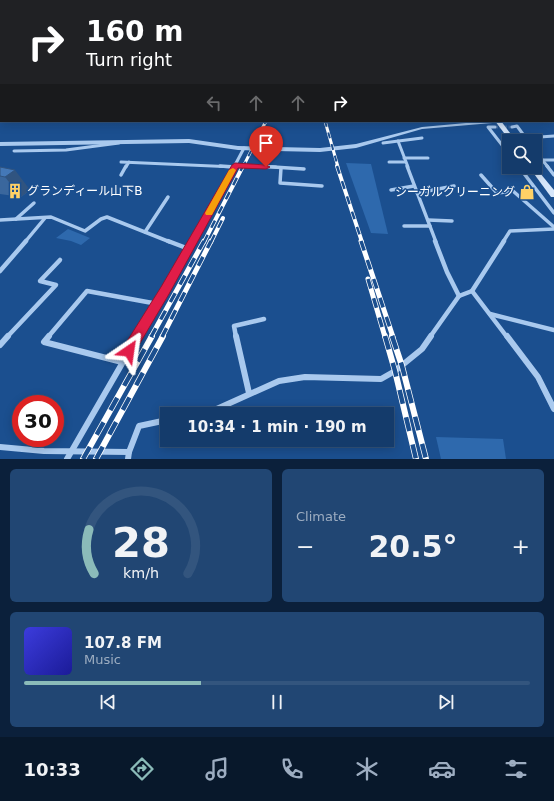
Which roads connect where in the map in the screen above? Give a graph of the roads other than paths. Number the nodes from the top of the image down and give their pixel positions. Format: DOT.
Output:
graph roads {
  1 [pos="497,123"];
  2 [pos="512,126"];
  3 [pos="507,134"];
  4 [pos="523,134"];
  5 [pos="554,136"];
  6 [pos="542,137"];
  7 [pos="422,138"];
  8 [pos="398,141"];
  9 [pos="129,142"];
  10 [pos="383,143"];
  11 [pos="0,144"];
  12 [pos="502,145"];
  13 [pos="244,148"];
  14 [pos="14,151"];
  15 [pos="428,158"];
  16 [pos="404,160"];
  17 [pos="542,160"];
  18 [pos="554,160"];
  19 [pos="121,162"];
  20 [pos="129,162"];
  21 [pos="389,162"];
  22 [pos="235,166"];
  23 [pos="281,168"];
  24 [pos="304,169"];
  25 [pos="524,174"];
  26 [pos="538,174"];
  27 [pos="121,175"];
  28 [pos="481,175"];
  29 [pos="554,175"];
  30 [pos="322,186"];
  31 [pos="414,186"];
  32 [pos="454,186"];
  33 [pos="391,190"];
  34 [pos="417,193"];
  35 [pos="554,195"];
  36 [pos="168,197"];
  37 [pos="34,203"];
  38 [pos="554,213"];
  39 [pos="45,218"];
  40 [pos="16,219"];
  41 [pos="0,220"];
  42 [pos="428,220"];
  43 [pos="452,221"];
  44 [pos="404,226"];
  45 [pos="430,226"];
  46 [pos="554,228"];
  47 [pos="145,232"];
  48 [pos="189,249"];
  49 [pos="60,260"];
  50 [pos="0,271"];
  51 [pos="472,291"];
  52 [pos="459,296"];
  53 [pos="158,304"];
  54 [pos="490,314"];
  55 [pos="264,319"];
  56 [pos="554,330"];
  57 [pos="0,345"];
  58 [pos="122,362"];
  59 [pos="249,393"];
  60 [pos="220,407"];
  61 [pos="554,409"];
  62 [pos="160,422"];
  63 [pos="0,447"];
  64 [pos="71,452"];
  65 [pos="129,455"];
  66 [pos="67,459"];
  1 -- 3 [label="main road"];
  1 -- 12 [label="street"];
  1 -- 13 [label="street"];
  2 -- 4 [label="street"];
  5 -- 6 [label="street"];
  7 -- 8 [label="street"];
  8 -- 10 [label="street"];
  8 -- 16 [label="street"];
  9 -- 11 [label="street"];
  9 -- 13 [label="street"];
  9 -- 14 [label="street"];
  13 -- 22 [label="street"];
  15 -- 16 [label="street"];
  16 -- 21 [label="street"];
  16 -- 31 [label="street"];
  17 -- 18 [label="street"];
  17 -- 29 [label="street"];
  19 -- 20 [label="street"];
  20 -- 22 [label="street"];
  20 -- 27 [label="street"];
  22 -- 23 [label="street"];
  22 -- 48 [label="street"];
  23 -- 24 [label="street"];
  23 -- 30 [label="street"];
  25 -- 38 [label="street"];
  26 -- 35 [label="main road"];
  28 -- 46 [label="street"];
  31 -- 33 [label="street"];
  31 -- 34 [label="street"];
  32 -- 34 [label="street"];
  34 -- 42 [label="street"];
  36 -- 47 [label="street"];
  37 -- 40 [label="street"];
  39 -- 40 [label="street"];
  39 -- 47 [label="street"];
  39 -- 50 [label="street"];
  40 -- 41 [label="street"];
  42 -- 43 [label="street"];
  42 -- 45 [label="street"];
  44 -- 45 [label="street"];
  45 -- 52 [label="street"];
  46 -- 51 [label="street"];
  47 -- 48 [label="street"];
  48 -- 53 [label="street"];
  49 -- 57 [label="street"];
  51 -- 52 [label="street"];
  51 -- 54 [label="street"];
  52 -- 59 [label="street"];
  53 -- 58 [label="street"];
  53 -- 58 [label="street"];
  54 -- 56 [label="street"];
  54 -- 61 [label="street"];
  55 -- 59 [label="street"];
  58 -- 64 [label="street"];
  59 -- 60 [label="street"];
  62 -- 65 [label="street"];
  63 -- 64 [label="street"];
  64 -- 65 [label="street"];
  64 -- 66 [label="street"];
}
